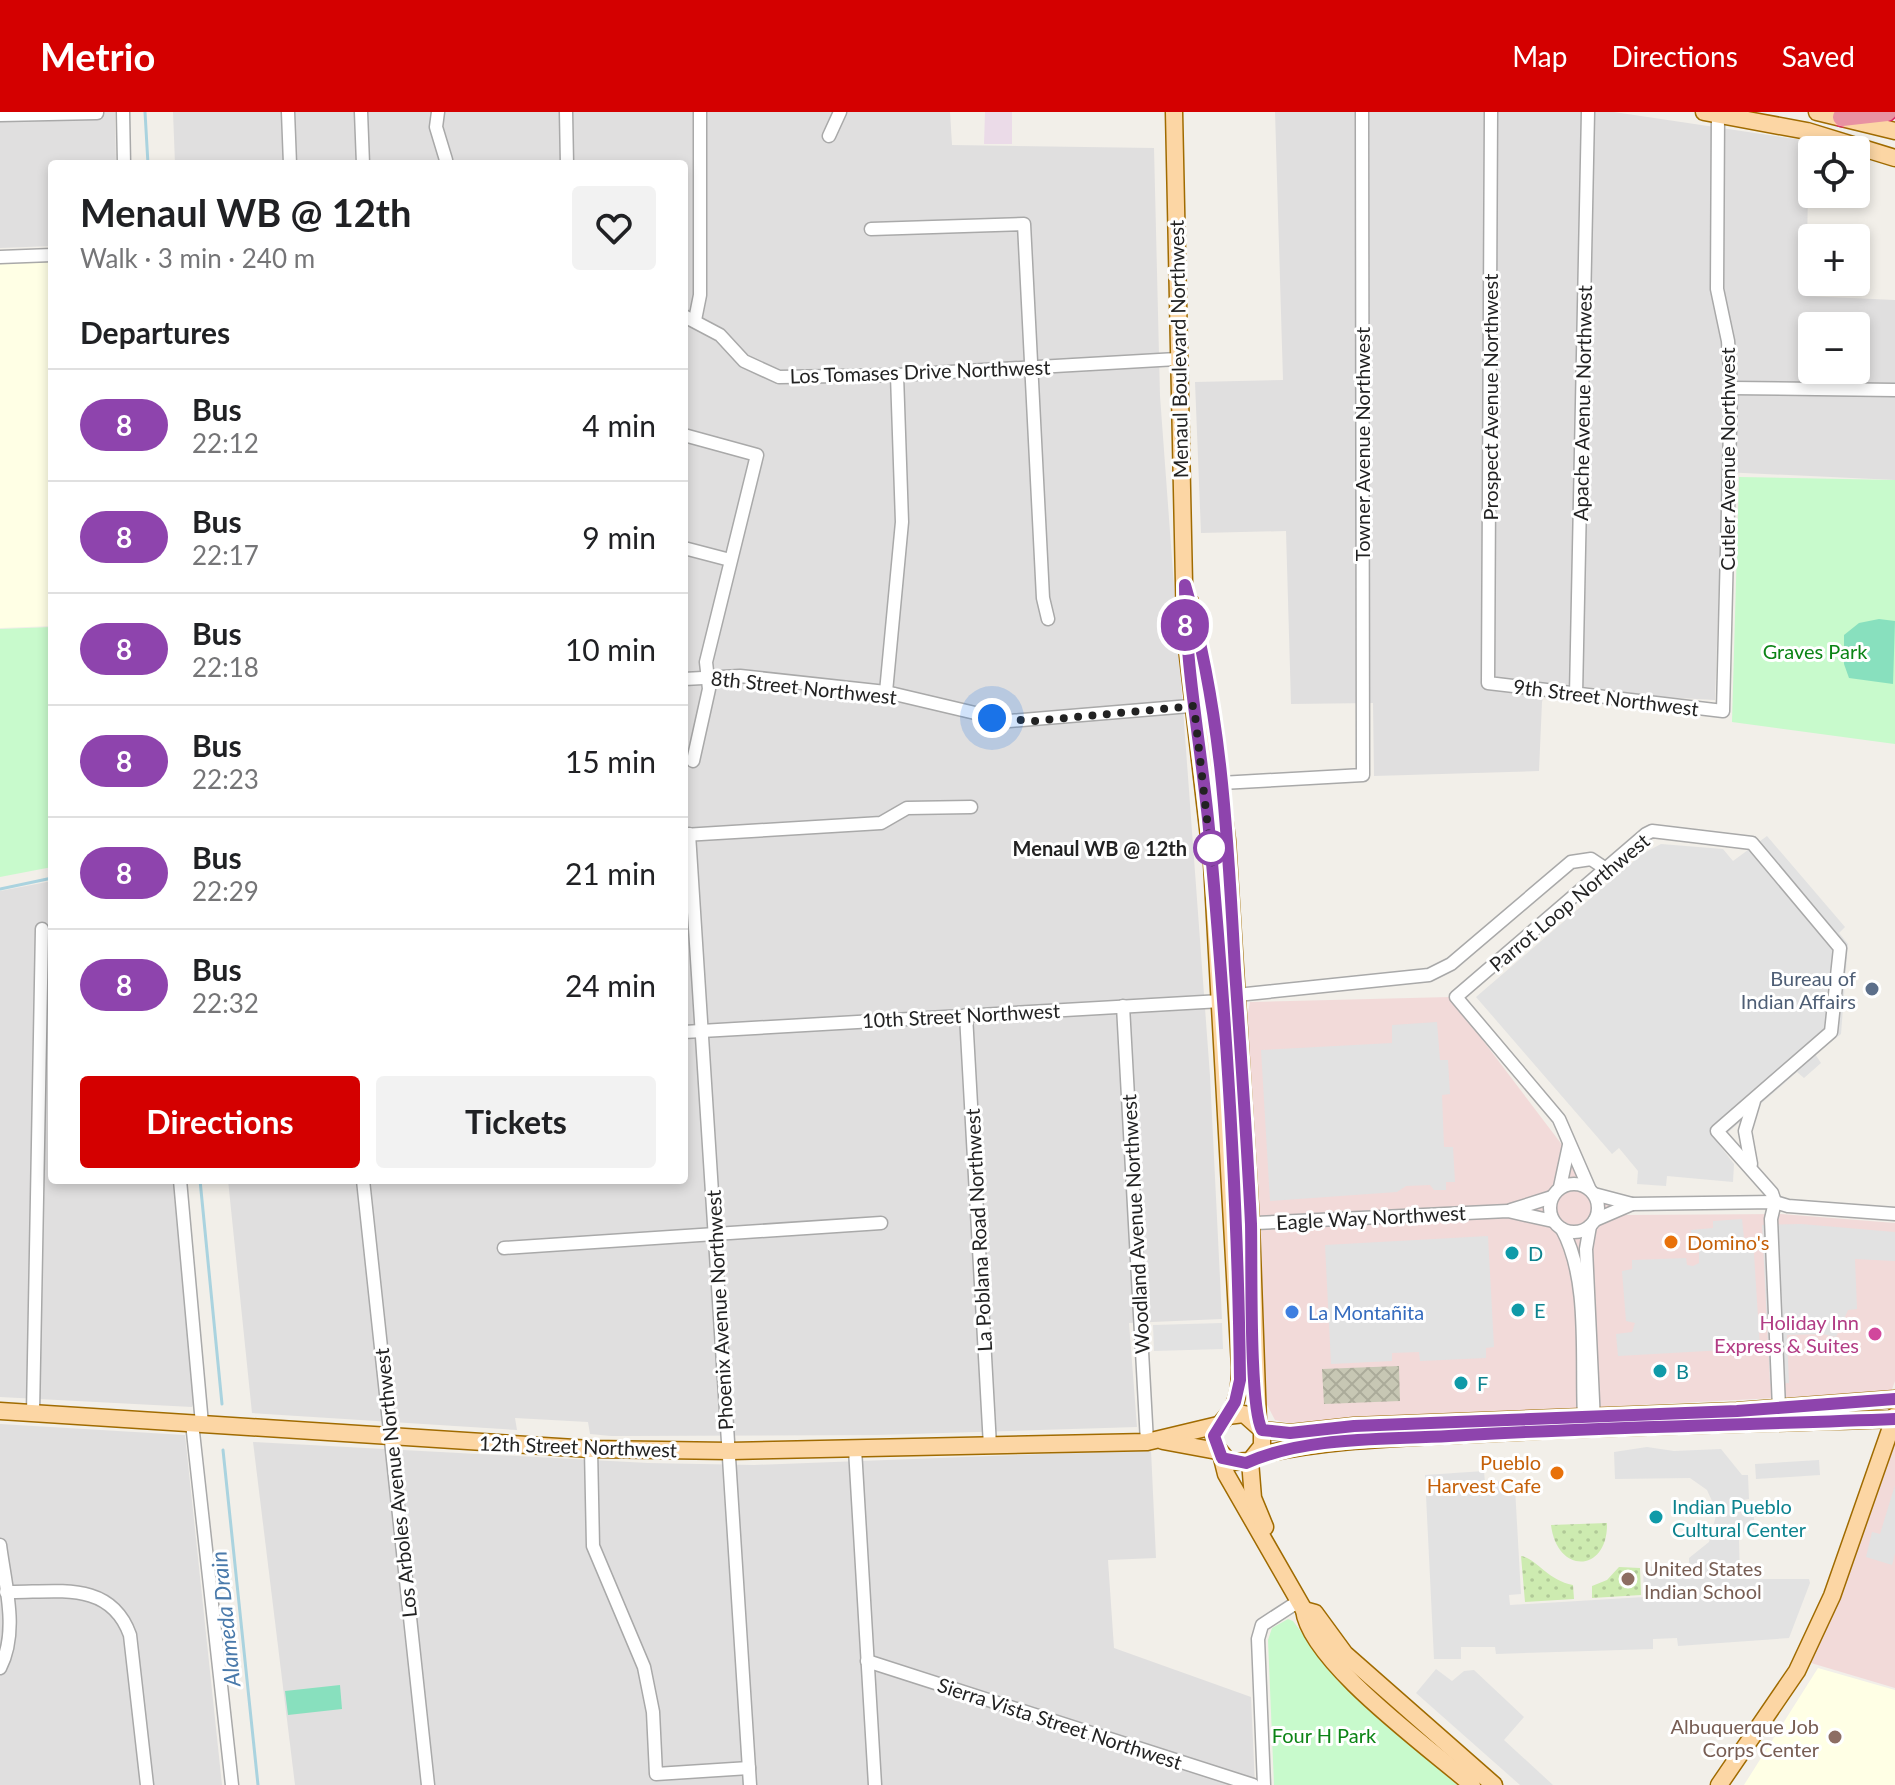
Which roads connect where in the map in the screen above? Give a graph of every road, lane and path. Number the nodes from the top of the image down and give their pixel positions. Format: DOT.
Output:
graph roads {
  1 [pos="123,112"];
  2 [pos="288,112"];
  3 [pos="361,112"];
  4 [pos="438,112"];
  5 [pos="566,112"];
  6 [pos="700,112"];
  7 [pos="840,112"];
  8 [pos="1174,112"];
  9 [pos="1362,112"];
  10 [pos="1491,112"];
  11 [pos="1588,112"];
  12 [pos="1817,112"];
  13 [pos="1887,112"];
  14 [pos="97,113"];
  15 [pos="1714,113"];
  16 [pos="0,115"];
  17 [pos="1842,117"];
  18 [pos="1895,131"];
  19 [pos="829,136"];
  20 [pos="1895,158"];
  21 [pos="124,160"];
  22 [pos="290,160"];
  23 [pos="363,160"];
  24 [pos="446,160"];
  25 [pos="567,160"];
  26 [pos="871,229"];
  27 [pos="48,255"];
  28 [pos="0,257"];
  29 [pos="689,318"];
  30 [pos="1177,359"];
  31 [pos="1033,366"];
  32 [pos="897,375"];
  33 [pos="1731,388"];
  34 [pos="1895,390"];
  35 [pos="688,436"];
  36 [pos="688,549"];
  37 [pos="730,560"];
  38 [pos="1048,619"];
  39 [pos="707,676"];
  40 [pos="688,678"];
  41 [pos="1488,683"];
  42 [pos="886,692"];
  43 [pos="1576,695"];
  44 [pos="1202,705"];
  45 [pos="1723,711"];
  46 [pos="693,761"];
  47 [pos="1212,783"];
  48 [pos="971,807"];
  49 [pos="688,835"];
  50 [pos="688,847"];
  51 [pos="1606,869"];
  52 [pos="42,929"];
  53 [pos="1237,995"];
  54 [pos="1221,1001"];
  55 [pos="1123,1006"];
  56 [pos="966,1015"];
  57 [pos="703,1031"];
  58 [pos="688,1032"];
  59 [pos="1755,1098"];
  60 [pos="1569,1142"];
  61 [pos="1756,1174"];
  62 [pos="180,1184"];
  63 [pos="363,1184"];
  64 [pos="1591,1191"];
  65 [pos="1556,1192"];
  66 [pos="1775,1202"];
  67 [pos="1632,1204"];
  68 [pos="1508,1211"];
  69 [pos="1895,1214"];
  70 [pos="881,1223"];
  71 [pos="1242,1223"];
  72 [pos="1592,1223"];
  73 [pos="1558,1225"];
  74 [pos="714,1235"];
  75 [pos="504,1248"];
  76 [pos="1895,1399"];
  77 [pos="1779,1408"];
  78 [pos="0,1411"];
  79 [pos="33,1413"];
  80 [pos="1894,1418"];
  81 [pos="1223,1420"];
  82 [pos="1590,1421"];
  83 [pos="197,1424"];
  84 [pos="1260,1426"];
  85 [pos="389,1436"];
  86 [pos="1152,1441"];
  87 [pos="990,1446"];
  88 [pos="591,1449"];
  89 [pos="855,1449"];
  90 [pos="730,1451"];
  91 [pos="1220,1455"];
  92 [pos="1253,1459"];
  93 [pos="1264,1536"];
  94 [pos="0,1545"];
  95 [pos="6,1592"];
  96 [pos="1301,1605"];
  97 [pos="5,1626"];
  98 [pos="867,1661"];
  99 [pos="0,1668"];
  100 [pos="749,1768"];
  101 [pos="147,1785"];
  102 [pos="232,1785"];
  103 [pos="428,1785"];
  104 [pos="750,1785"];
  105 [pos="875,1785"];
  106 [pos="1253,1785"];
  107 [pos="1264,1785"];
  108 [pos="1472,1785"];
  109 [pos="1494,1785"];
  110 [pos="1719,1785"];
  1 -- 21 [label="street"];
  2 -- 22 [label="street"];
  3 -- 23 [label="street"];
  4 -- 24 [label="street"];
  5 -- 25 [label="street"];
  6 -- 29 [label="street"];
  7 -- 19 [label="street"];
  8 -- 30 [label="main road, Menaul Boulevard Northwest"];
  9 -- 47 [label="street, Towner Avenue Northwest"];
  10 -- 41 [label="street, Prospect Avenue Northwest"];
  11 -- 43 [label="street, Apache Avenue Northwest"];
  12 -- 17 [label="main road"];
  13 -- 17 [label="highway"];
  14 -- 16 [label="street"];
  15 -- 20 [label="main road"];
  15 -- 33 [label="street, Cutler Avenue Northwest"];
  17 -- 18 [label="main road"];
  26 -- 31 [label="street"];
  27 -- 28 [label="street"];
  29 -- 32 [label="street, Los Tomases Drive Northwest"];
  30 -- 31 [label="street, Los Tomases Drive Northwest"];
  30 -- 44 [label="main road, Menaul Boulevard Northwest"];
  31 -- 32 [label="street, Los Tomases Drive Northwest"];
  31 -- 38 [label="street"];
  32 -- 42 [label="street"];
  33 -- 34 [label="street"];
  33 -- 45 [label="street, Cutler Avenue Northwest"];
  35 -- 37 [label="street"];
  36 -- 37 [label="street"];
  37 -- 39 [label="street"];
  39 -- 40 [label="street, 8th Street Northwest"];
  39 -- 42 [label="street, 8th Street Northwest"];
  39 -- 46 [label="street"];
  41 -- 43 [label="street, 9th Street Northwest"];
  42 -- 44 [label="street, 8th Street Northwest"];
  43 -- 45 [label="street, 9th Street Northwest"];
  44 -- 47 [label="main road, Menaul Boulevard Northwest"];
  47 -- 53 [label="main road, Menaul Boulevard Northwest"];
  47 -- 54 [label="main road, Menaul Boulevard Northwest"];
  48 -- 49 [label="street"];
  50 -- 57 [label="street, Phoenix Avenue Northwest"];
  51 -- 53 [label="street, 10th Street Northwest"];
  51 -- 59 [label="street, Parrot Loop Northwest"];
  51 -- 60 [label="street, Parrot Loop Northwest"];
  52 -- 79 [label="street"];
  53 -- 54 [label="street, 10th Street Northwest"];
  53 -- 71 [label="main road, Menaul Boulevard Northwest"];
  54 -- 55 [label="street, 10th Street Northwest"];
  54 -- 71 [label="main road, Menaul Boulevard Northwest"];
  55 -- 56 [label="street, 10th Street Northwest"];
  55 -- 86 [label="street, Woodland Avenue Northwest"];
  56 -- 57 [label="street, 10th Street Northwest"];
  56 -- 87 [label="street, La Poblana Road Northwest"];
  57 -- 58 [label="street, 10th Street Northwest"];
  57 -- 74 [label="street, Phoenix Avenue Northwest"];
  59 -- 61 [label="street"];
  59 -- 61 [label="street, Parrot Loop Northwest"];
  60 -- 64 [label="street"];
  60 -- 65 [label="street"];
  61 -- 66 [label="street, Parrot Loop Northwest"];
  62 -- 83 [label="street"];
  63 -- 85 [label="street, Los Arboles Avenue Northwest"];
  64 -- 65 [label="street"];
  64 -- 67 [label="street"];
  64 -- 72 [label="street"];
  65 -- 68 [label="street, Eagle Way Northwest"];
  65 -- 73 [label="street"];
  66 -- 67 [label="street"];
  66 -- 69 [label="street"];
  66 -- 77 [label="street"];
  67 -- 72 [label="street"];
  68 -- 71 [label="street, Eagle Way Northwest"];
  68 -- 73 [label="street, Eagle Way Northwest"];
  70 -- 74 [label="street"];
  71 -- 81 [label="main road"];
  71 -- 84 [label="main road, Menaul Boulevard Northwest"];
  72 -- 73 [label="street"];
  72 -- 82 [label="street"];
  73 -- 82 [label="street"];
  74 -- 75 [label="street"];
  74 -- 90 [label="street, Phoenix Avenue Northwest"];
  76 -- 77 [label="main road"];
  77 -- 82 [label="main road"];
  78 -- 79 [label="main road, 12th Street Northwest"];
  79 -- 83 [label="main road, 12th Street Northwest"];
  80 -- 82 [label="main road"];
  80 -- 110 [label="main road"];
  81 -- 84 [label="main road"];
  81 -- 86 [label="main road, 12th Street Northwest"];
  81 -- 91 [label="main road"];
  82 -- 84 [label="main road"];
  82 -- 92 [label="main road"];
  83 -- 85 [label="main road, 12th Street Northwest"];
  83 -- 102 [label="street"];
  84 -- 92 [label="main road"];
  85 -- 88 [label="main road, 12th Street Northwest"];
  85 -- 103 [label="street, Los Arboles Avenue Northwest"];
  86 -- 87 [label="main road, 12th Street Northwest"];
  86 -- 91 [label="main road, 12th Street Northwest"];
  87 -- 89 [label="main road, 12th Street Northwest"];
  88 -- 90 [label="main road, 12th Street Northwest"];
  88 -- 100 [label="street"];
  89 -- 90 [label="main road, 12th Street Northwest"];
  89 -- 98 [label="street"];
  90 -- 100 [label="street, Phoenix Avenue Northwest"];
  91 -- 92 [label="main road"];
  91 -- 93 [label="main road"];
  92 -- 93 [label="main road"];
  93 -- 96 [label="main road"];
  94 -- 95 [label="street"];
  95 -- 97 [label="street"];
  95 -- 101 [label="street"];
  96 -- 107 [label="street"];
  96 -- 108 [label="main road"];
  96 -- 109 [label="main road"];
  97 -- 99 [label="street"];
  98 -- 105 [label="street"];
  98 -- 106 [label="street, Sierra Vista Street Northwest"];
  100 -- 104 [label="street, Phoenix Avenue Northwest"];
}
